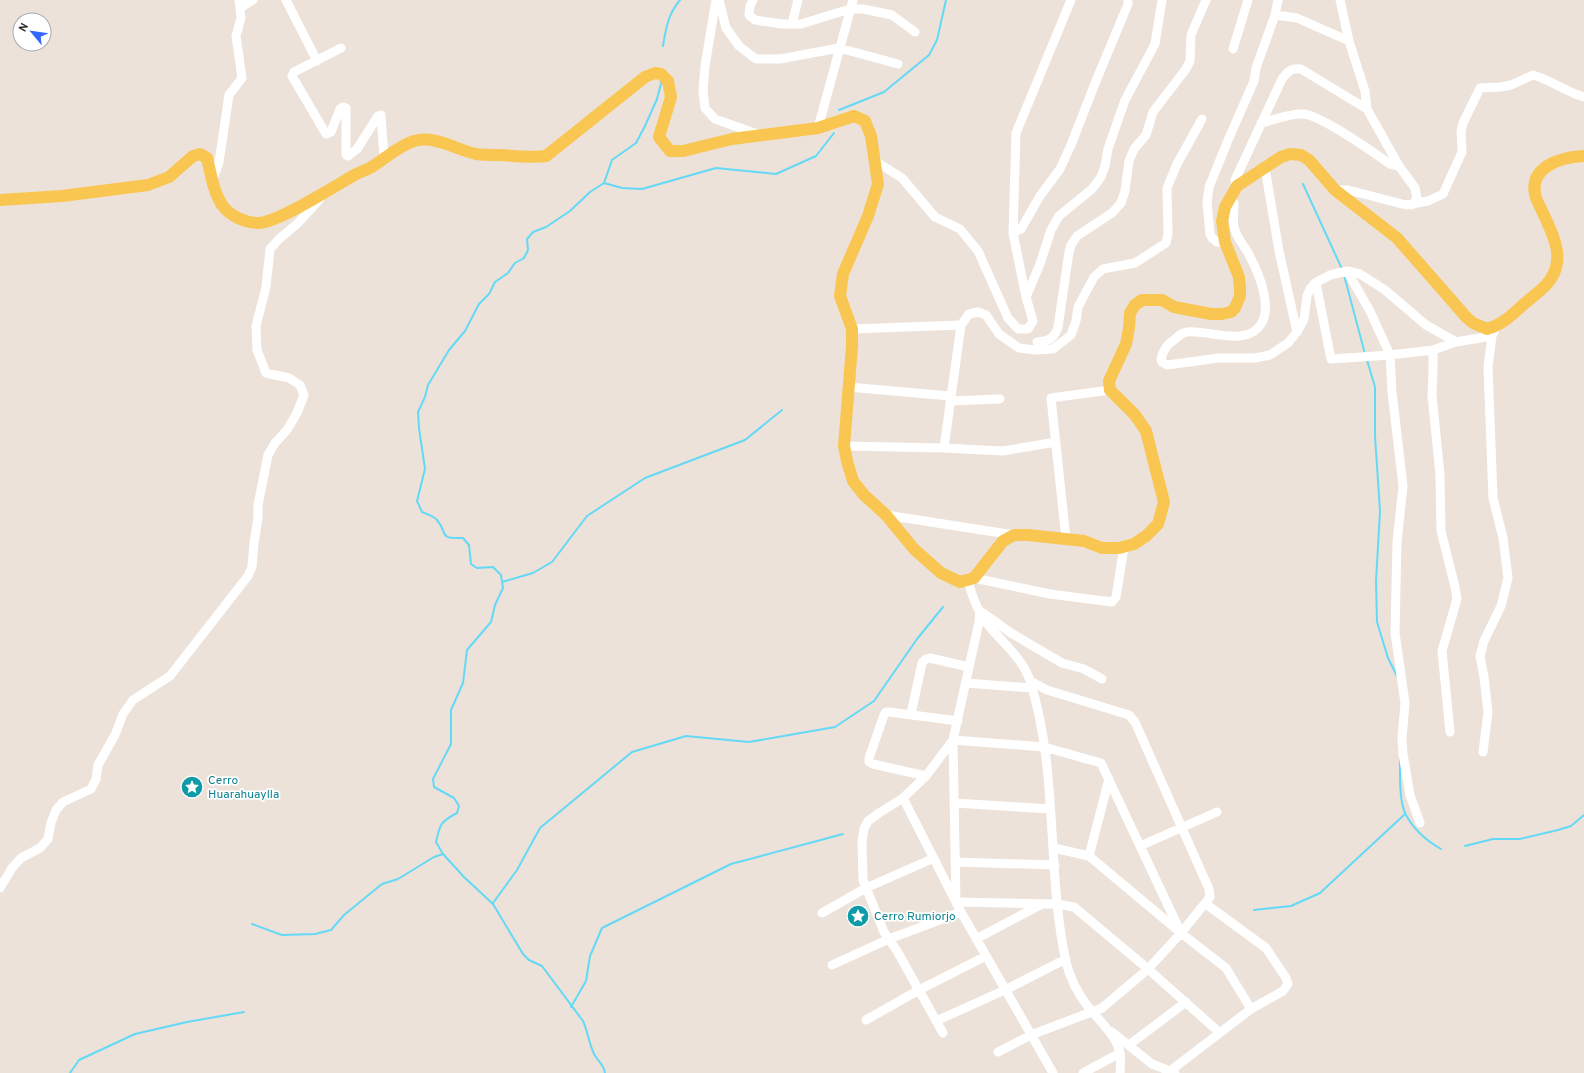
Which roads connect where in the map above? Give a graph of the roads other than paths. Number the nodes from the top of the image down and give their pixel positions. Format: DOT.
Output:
graph roads {
  1 [pos="253,0"];
  2 [pos="286,0"];
  3 [pos="716,0"];
  4 [pos="719,0"];
  5 [pos="747,0"];
  6 [pos="753,0"];
  7 [pos="798,0"];
  8 [pos="1071,0"];
  9 [pos="1128,0"];
  10 [pos="1162,0"];
  11 [pos="1206,0"];
  12 [pos="1248,0"];
  13 [pos="1278,0"];
  14 [pos="1340,0"];
  15 [pos="239,4"];
  16 [pos="851,4"];
  17 [pos="749,14"];
  18 [pos="1275,15"];
  19 [pos="792,24"];
  20 [pos="915,32"];
  21 [pos="1349,41"];
  22 [pos="340,48"];
  23 [pos="839,48"];
  24 [pos="1233,49"];
  25 [pos="317,61"];
  26 [pos="898,64"];
  27 [pos="1584,97"];
  28 [pos="1367,109"];
  29 [pos="1202,119"];
  30 [pos="1261,124"];
  31 [pos="818,128"];
  32 [pos="760,135"];
  33 [pos="1584,156"];
  34 [pos="384,158"];
  35 [pos="875,161"];
  36 [pos="1399,166"];
  37 [pos="1265,168"];
  38 [pos="213,179"];
  39 [pos="1237,186"];
  40 [pos="1335,190"];
  41 [pos="327,192"];
  42 [pos="1230,198"];
  43 [pos="0,200"];
  44 [pos="1412,205"];
  45 [pos="1013,233"];
  46 [pos="1225,242"];
  47 [pos="1347,271"];
  48 [pos="1316,283"];
  49 [pos="1026,297"];
  50 [pos="961,325"];
  51 [pos="852,329"];
  52 [pos="1028,329"];
  53 [pos="1494,331"];
  54 [pos="1297,332"];
  55 [pos="1456,342"];
  56 [pos="1036,346"];
  57 [pos="1433,350"];
  58 [pos="1390,355"];
  59 [pos="848,387"];
  60 [pos="1110,390"];
  61 [pos="950,398"];
  62 [pos="1000,399"];
  63 [pos="1056,442"];
  64 [pos="844,446"];
  65 [pos="944,448"];
  66 [pos="886,515"];
  67 [pos="1014,535"];
  68 [pos="1066,539"];
  69 [pos="1124,547"];
  70 [pos="971,579"];
  71 [pos="980,611"];
  72 [pos="969,667"];
  73 [pos="1102,679"];
  74 [pos="966,683"];
  75 [pos="1031,685"];
  76 [pos="911,714"];
  77 [pos="958,721"];
  78 [pos="1450,732"];
  79 [pos="953,740"];
  80 [pos="1044,747"];
  81 [pos="1483,752"];
  82 [pos="926,776"];
  83 [pos="1109,778"];
  84 [pos="903,798"];
  85 [pos="954,803"];
  86 [pos="1050,809"];
  87 [pos="1217,812"];
  88 [pos="1420,823"];
  89 [pos="1182,828"];
  90 [pos="1140,846"];
  91 [pos="1054,848"];
  92 [pos="1089,856"];
  93 [pos="934,858"];
  94 [pos="955,862"];
  95 [pos="1055,866"];
  96 [pos="0,888"];
  97 [pos="866,888"];
  98 [pos="956,902"];
  99 [pos="1043,904"];
  100 [pos="1057,904"];
  101 [pos="1206,904"];
  102 [pos="961,912"];
  103 [pos="822,913"];
  104 [pos="1181,933"];
  105 [pos="889,939"];
  106 [pos="976,939"];
  107 [pos="986,956"];
  108 [pos="1066,959"];
  109 [pos="832,965"];
  110 [pos="1148,969"];
  111 [pos="919,990"];
  112 [pos="1005,990"];
  113 [pos="1186,1002"];
  114 [pos="1251,1009"];
  115 [pos="1091,1011"];
  116 [pos="866,1020"];
  117 [pos="936,1021"];
  118 [pos="1103,1025"];
  119 [pos="943,1033"];
  120 [pos="1220,1033"];
  121 [pos="1031,1035"];
  122 [pos="1129,1045"];
  123 [pos="998,1052"];
  124 [pos="1120,1053"];
  125 [pos="1173,1072"];
  126 [pos="1054,1073"];
  127 [pos="1083,1073"];
  128 [pos="1120,1073"];
  1 -- 15 [label="street"];
  2 -- 25 [label="street"];
  3 -- 32 [label="street"];
  4 -- 23 [label="street"];
  5 -- 17 [label="street"];
  6 -- 17 [label="street"];
  7 -- 19 [label="street"];
  8 -- 45 [label="street"];
  9 -- 45 [label="street"];
  10 -- 49 [label="street"];
  11 -- 56 [label="street"];
  12 -- 24 [label="street"];
  13 -- 18 [label="street"];
  14 -- 21 [label="street"];
  15 -- 38 [label="street"];
  16 -- 19 [label="street"];
  16 -- 20 [label="street"];
  16 -- 23 [label="street"];
  17 -- 19 [label="street"];
  18 -- 21 [label="street"];
  18 -- 46 [label="street"];
  21 -- 28 [label="street"];
  22 -- 25 [label="street"];
  23 -- 26 [label="street"];
  23 -- 31 [label="street"];
  25 -- 34 [label="street"];
  27 -- 44 [label="street"];
  28 -- 30 [label="street"];
  28 -- 36 [label="street"];
  29 -- 56 [label="street"];
  30 -- 36 [label="street"];
  30 -- 39 [label="street"];
  31 -- 32 [label="main road"];
  31 -- 35 [label="main road"];
  32 -- 34 [label="main road"];
  33 -- 53 [label="main road"];
  34 -- 41 [label="main road"];
  35 -- 51 [label="main road"];
  35 -- 52 [label="street"];
  36 -- 44 [label="street"];
  37 -- 39 [label="main road"];
  37 -- 40 [label="main road"];
  37 -- 54 [label="street"];
  38 -- 41 [label="main road"];
  38 -- 43 [label="main road"];
  39 -- 42 [label="main road"];
  40 -- 44 [label="street"];
  40 -- 53 [label="main road"];
  41 -- 96 [label="street"];
  42 -- 46 [label="main road"];
  42 -- 54 [label="street"];
  45 -- 49 [label="street"];
  46 -- 60 [label="main road"];
  47 -- 48 [label="street"];
  47 -- 55 [label="street"];
  47 -- 58 [label="street"];
  48 -- 54 [label="street"];
  48 -- 58 [label="street"];
  49 -- 52 [label="street"];
  50 -- 51 [label="street"];
  50 -- 56 [label="street"];
  50 -- 61 [label="street"];
  51 -- 59 [label="main road"];
  52 -- 56 [label="street"];
  53 -- 55 [label="street"];
  53 -- 81 [label="street"];
  55 -- 57 [label="street"];
  57 -- 58 [label="street"];
  57 -- 78 [label="street"];
  58 -- 88 [label="street"];
  59 -- 61 [label="street"];
  59 -- 64 [label="main road"];
  60 -- 63 [label="street"];
  60 -- 69 [label="main road"];
  61 -- 62 [label="street"];
  61 -- 65 [label="street"];
  63 -- 65 [label="street"];
  63 -- 68 [label="street"];
  64 -- 65 [label="street"];
  64 -- 66 [label="main road"];
  66 -- 67 [label="street"];
  66 -- 70 [label="main road"];
  67 -- 68 [label="main road"];
  67 -- 70 [label="main road"];
  68 -- 69 [label="main road"];
  69 -- 70 [label="street"];
  70 -- 71 [label="street"];
  71 -- 72 [label="street"];
  71 -- 73 [label="street"];
  71 -- 75 [label="street"];
  72 -- 74 [label="street"];
  72 -- 76 [label="street"];
  74 -- 75 [label="street"];
  74 -- 77 [label="street"];
  75 -- 80 [label="street"];
  75 -- 89 [label="street"];
  76 -- 77 [label="street"];
  76 -- 82 [label="street"];
  77 -- 79 [label="street"];
  79 -- 80 [label="street"];
  79 -- 82 [label="street"];
  79 -- 85 [label="street"];
  80 -- 83 [label="street"];
  80 -- 86 [label="street"];
  82 -- 84 [label="street"];
  83 -- 90 [label="street"];
  83 -- 92 [label="street"];
  84 -- 93 [label="street"];
  84 -- 97 [label="street"];
  85 -- 86 [label="street"];
  85 -- 94 [label="street"];
  86 -- 91 [label="street"];
  87 -- 89 [label="street"];
  89 -- 90 [label="street"];
  89 -- 101 [label="street"];
  90 -- 104 [label="street"];
  91 -- 92 [label="street"];
  91 -- 95 [label="street"];
  92 -- 104 [label="street"];
  93 -- 97 [label="street"];
  93 -- 98 [label="street"];
  94 -- 95 [label="street"];
  94 -- 98 [label="street"];
  95 -- 100 [label="street"];
  97 -- 103 [label="street"];
  97 -- 105 [label="street"];
  98 -- 99 [label="street"];
  98 -- 102 [label="street"];
  99 -- 100 [label="street"];
  99 -- 106 [label="street"];
  100 -- 108 [label="street"];
  100 -- 110 [label="street"];
  101 -- 104 [label="street"];
  101 -- 114 [label="street"];
  102 -- 105 [label="street"];
  102 -- 106 [label="street"];
  104 -- 110 [label="street"];
  104 -- 114 [label="street"];
  105 -- 109 [label="street"];
  105 -- 111 [label="street"];
  106 -- 107 [label="street"];
  107 -- 111 [label="street"];
  107 -- 112 [label="street"];
  108 -- 112 [label="street"];
  108 -- 115 [label="street"];
  110 -- 113 [label="street"];
  110 -- 115 [label="street"];
  111 -- 116 [label="street"];
  111 -- 117 [label="street"];
  112 -- 117 [label="street"];
  112 -- 121 [label="street"];
  113 -- 120 [label="street"];
  113 -- 122 [label="street"];
  114 -- 120 [label="street"];
  115 -- 118 [label="street"];
  115 -- 121 [label="street"];
  117 -- 119 [label="street"];
  118 -- 122 [label="street"];
  118 -- 124 [label="street"];
  120 -- 125 [label="street"];
  121 -- 123 [label="street"];
  121 -- 126 [label="street"];
  122 -- 125 [label="street"];
  124 -- 127 [label="street"];
  124 -- 128 [label="street"];
}
